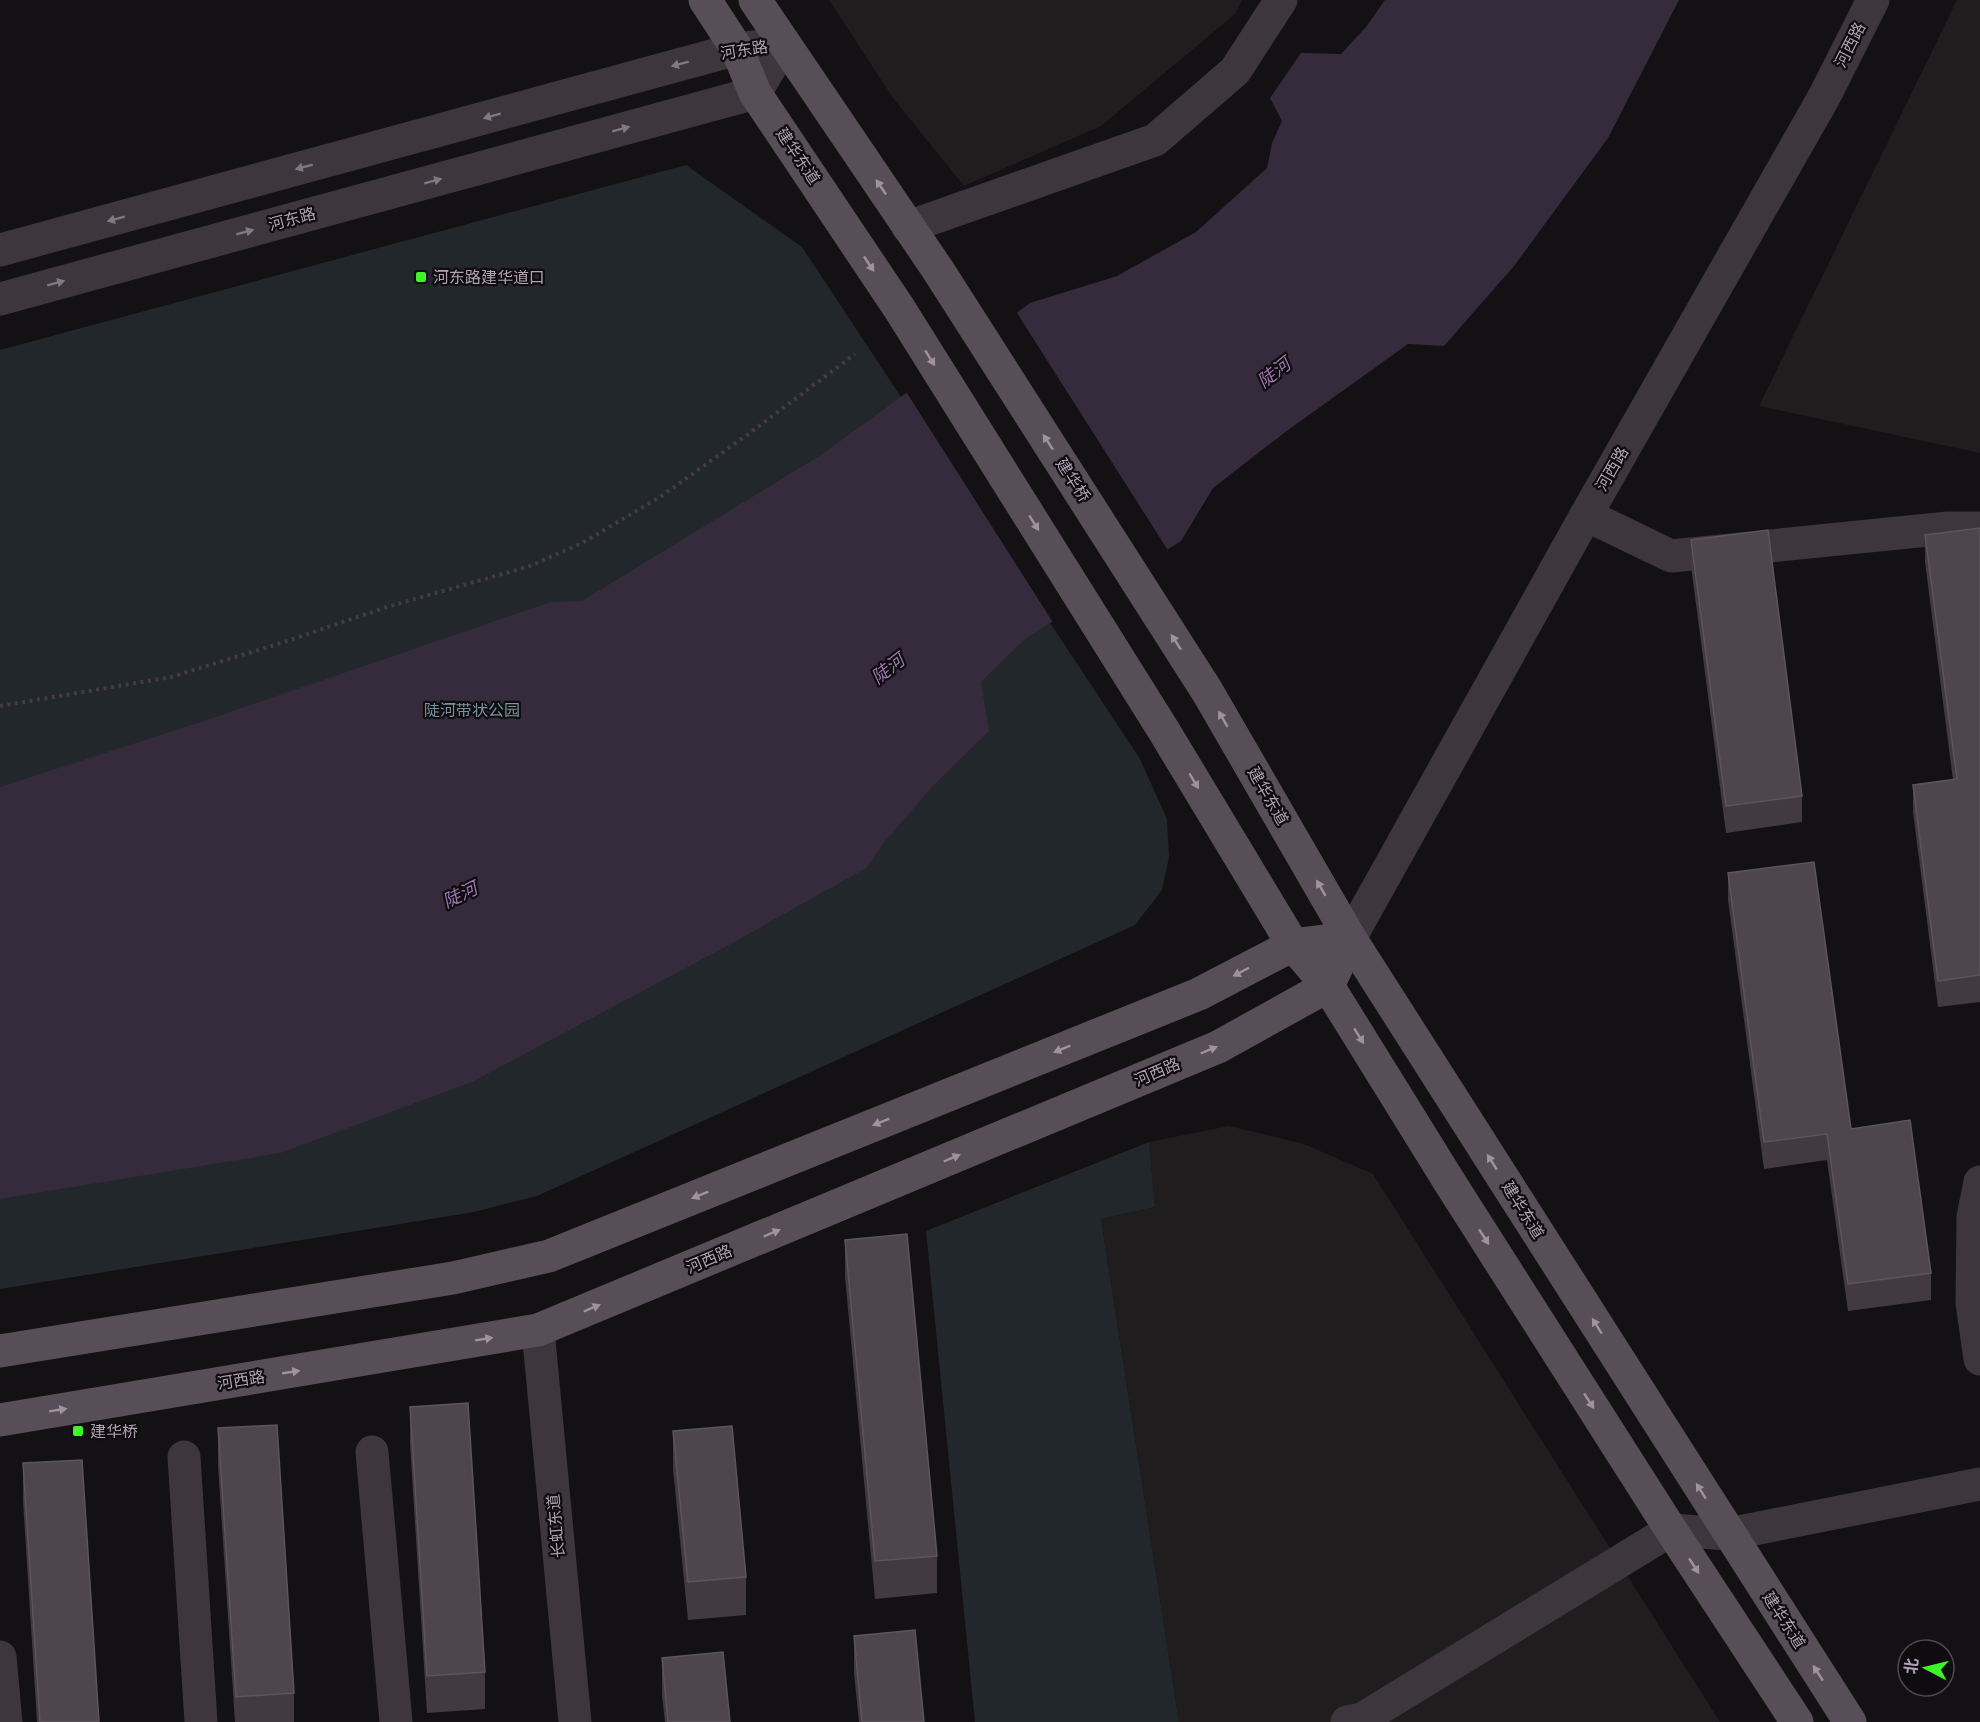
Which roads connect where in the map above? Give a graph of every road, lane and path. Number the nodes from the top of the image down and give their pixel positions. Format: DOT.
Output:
graph roads {
  1 [pos="705,0"];
  2 [pos="755,0"];
  3 [pos="1281,0"];
  4 [pos="1873,0"];
  5 [pos="784,44"];
  6 [pos="736,49"];
  7 [pos="755,93"];
  8 [pos="908,227"];
  9 [pos="0,250"];
  10 [pos="0,299"];
  11 [pos="855,354"];
  12 [pos="1586,515"];
  13 [pos="1980,528"];
  14 [pos="1207,691"];
  15 [pos="0,706"];
  16 [pos="1350,938"];
  17 [pos="1293,945"];
  18 [pos="1328,986"];
  19 [pos="1980,1182"];
  20 [pos="538,1330"];
  21 [pos="0,1351"];
  22 [pos="1980,1359"];
  23 [pos="0,1420"];
  24 [pos="372,1452"];
  25 [pos="184,1457"];
  26 [pos="1980,1484"];
  27 [pos="1671,1530"];
  28 [pos="1729,1534"];
  29 [pos="0,1657"];
  30 [pos="6,1722"];
  31 [pos="201,1722"];
  32 [pos="396,1722"];
  33 [pos="575,1722"];
  34 [pos="1347,1722"];
  35 [pos="1797,1722"];
  36 [pos="1850,1722"];
  1 -- 6 [label="main road, 建华东道"];
  2 -- 5 [label="main road"];
  3 -- 8 [label="street"];
  4 -- 12 [label="street, 河西路"];
  5 -- 6 [label="street, 河东路"];
  5 -- 7 [label="street, 河东路"];
  8 -- 5 [label="main road, one-way"];
  6 -- 7 [label="main road, 建华东道"];
  6 -- 9 [label="street, 河东路, one-way"];
  10 -- 7 [label="street, 河东路, one-way"];
  7 -- 17 [label="main road, 建华东道, one-way"];
  14 -- 8 [label="main road, 建华桥, one-way"];
  11 -- 15 [label="path"];
  12 -- 13 [label="street"];
  12 -- 16 [label="street, 河西路"];
  16 -- 14 [label="main road, 建华东道, one-way"];
  16 -- 17 [label="main road"];
  16 -- 18 [label="main road, 河西路"];
  28 -- 16 [label="main road, 建华东道, one-way"];
  17 -- 18 [label="main road"];
  17 -- 21 [label="main road, one-way"];
  20 -- 18 [label="main road, 河西路, one-way"];
  18 -- 27 [label="main road, one-way"];
  19 -- 22 [label="street"];
  23 -- 20 [label="main road, 河西路, one-way"];
  20 -- 33 [label="street, 长虹东道"];
  24 -- 32 [label="street"];
  25 -- 31 [label="street"];
  26 -- 28 [label="street"];
  27 -- 28 [label="street"];
  27 -- 34 [label="street"];
  27 -- 35 [label="main road, one-way"];
  36 -- 28 [label="main road, 建华东道, one-way"];
  29 -- 30 [label="street"];
}
